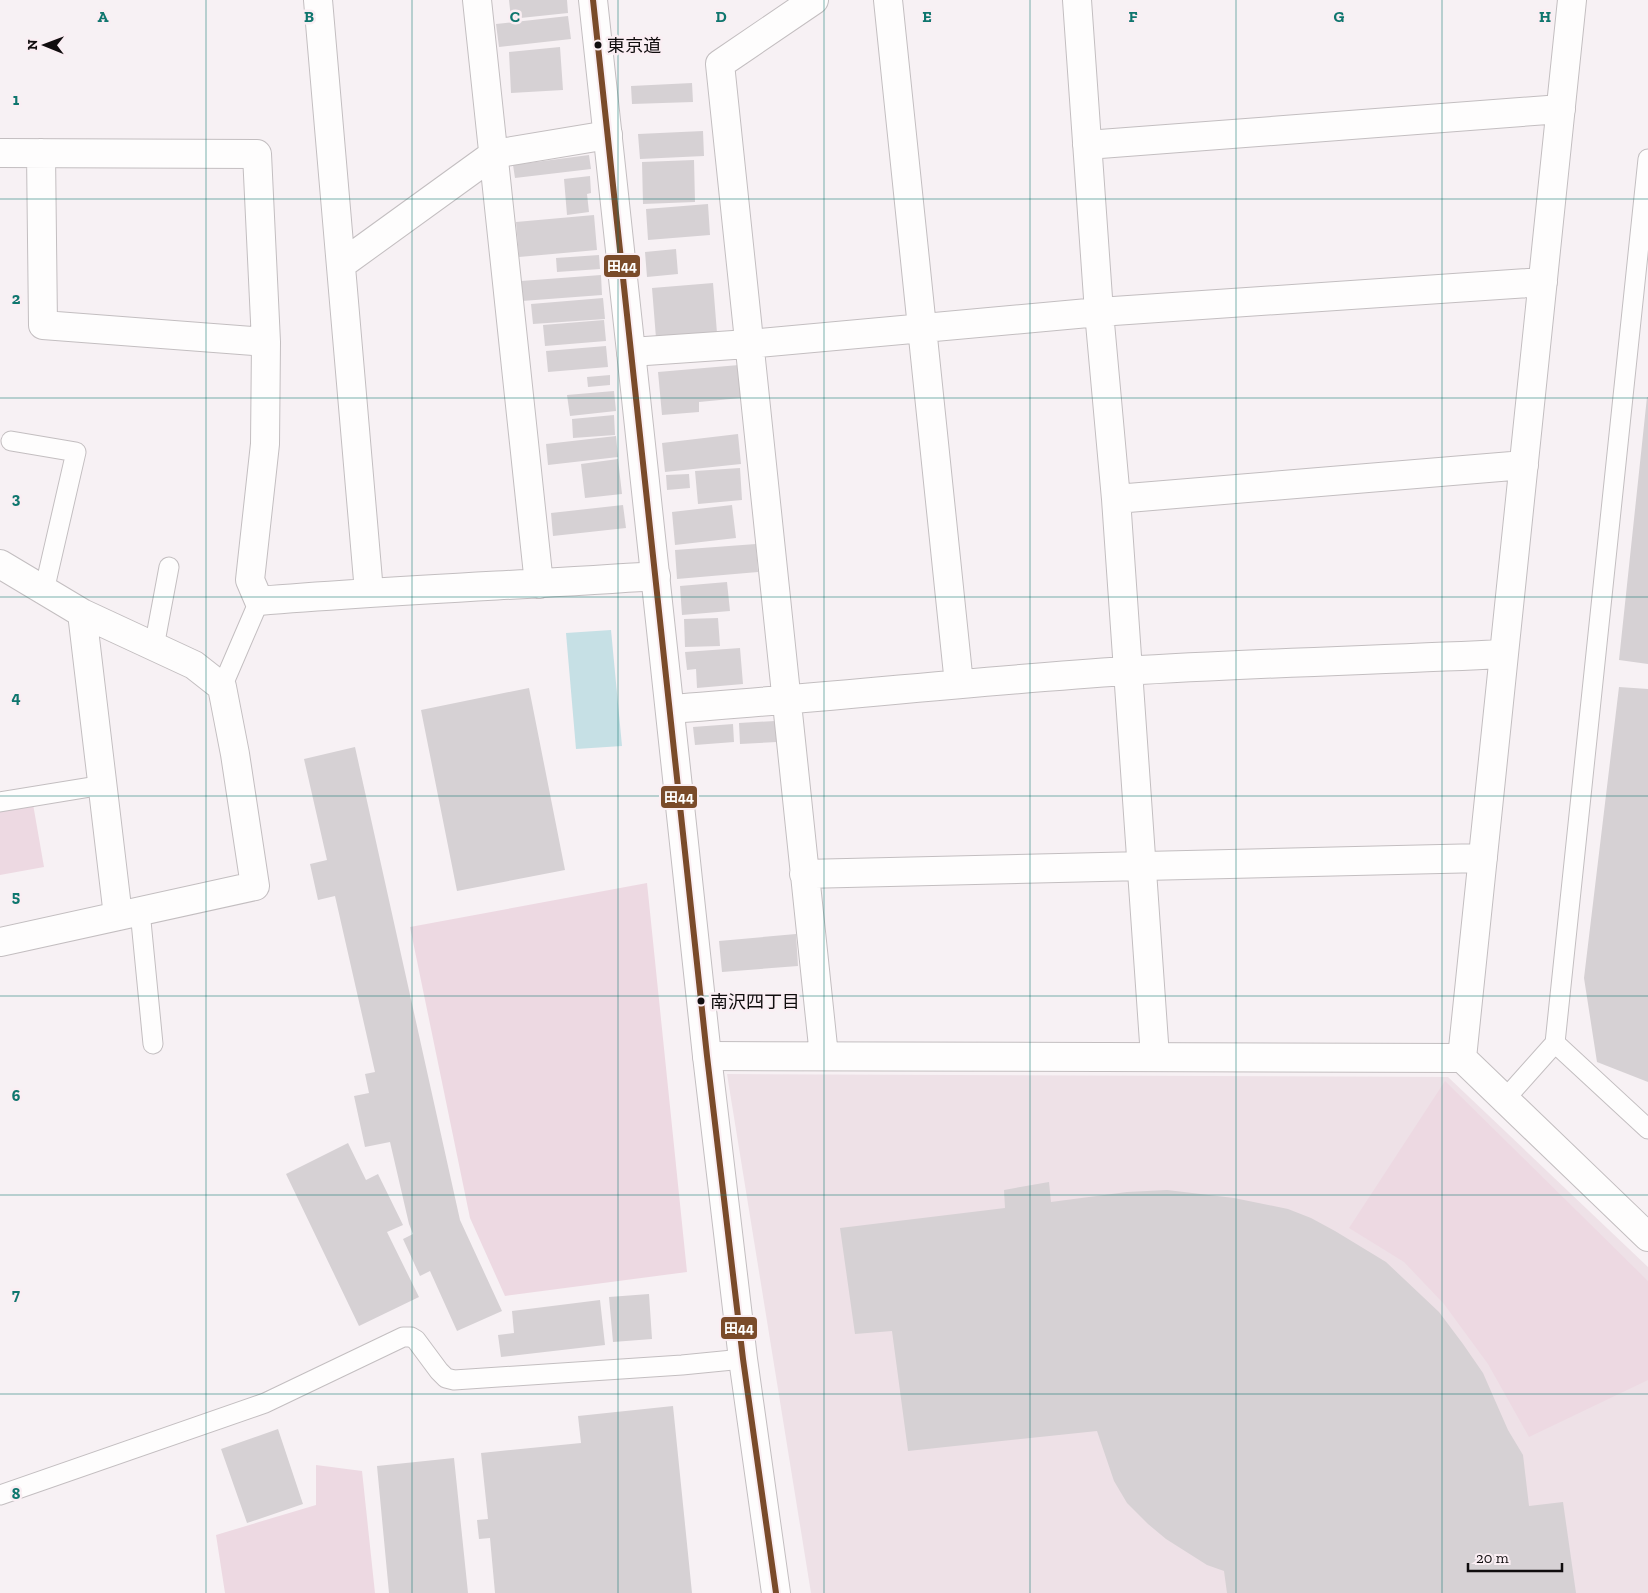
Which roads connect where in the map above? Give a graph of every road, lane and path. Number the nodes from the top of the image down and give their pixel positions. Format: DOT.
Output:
graph roads {
  1 [pos="318,0"];
  2 [pos="477,0"];
  3 [pos="593,0"];
  4 [pos="814,0"];
  5 [pos="888,0"];
  6 [pos="1077,0"];
  7 [pos="1572,0"];
  8 [pos="1561,109"];
  9 [pos="608,135"];
  10 [pos="1087,145"];
  11 [pos="0,153"];
  12 [pos="41,153"];
  13 [pos="494,154"];
  14 [pos="1648,160"];
  15 [pos="1645,211"];
  16 [pos="342,264"];
  17 [pos="1543,282"];
  18 [pos="1099,312"];
  19 [pos="923,328"];
  20 [pos="266,342"];
  21 [pos="748,344"];
  22 [pos="631,352"];
  23 [pos="12,441"];
  24 [pos="1524,465"];
  25 [pos="1116,499"];
  26 [pos="0,564"];
  27 [pos="169,567"];
  28 [pos="656,576"];
  29 [pos="539,584"];
  30 [pos="44,591"];
  31 [pos="369,592"];
  32 [pos="259,601"];
  33 [pos="82,613"];
  34 [pos="154,647"];
  35 [pos="1504,654"];
  36 [pos="1128,671"];
  37 [pos="959,684"];
  38 [pos="222,687"];
  39 [pos="786,700"];
  40 [pos="670,709"];
  41 [pos="103,785"];
  42 [pos="0,802"];
  43 [pos="1483,858"];
  44 [pos="1141,866"];
  45 [pos="804,874"];
  46 [pos="129,913"];
  47 [pos="0,942"];
  48 [pos="1556,1043"];
  49 [pos="153,1044"];
  50 [pos="707,1056"];
  51 [pos="824,1056"];
  52 [pos="1155,1058"];
  53 [pos="1462,1058"];
  54 [pos="1505,1099"];
  55 [pos="1648,1129"];
  56 [pos="1648,1237"];
  57 [pos="743,1359"];
  58 [pos="0,1495"];
  59 [pos="776,1593"];
  1 -- 16 [label="street"];
  2 -- 13 [label="street"];
  3 -- 9 [label="street"];
  4 -- 21 [label="street"];
  5 -- 19 [label="street"];
  6 -- 10 [label="street"];
  7 -- 8 [label="street"];
  8 -- 10 [label="street"];
  8 -- 17 [label="street"];
  9 -- 13 [label="street"];
  9 -- 22 [label="street"];
  10 -- 18 [label="street"];
  11 -- 12 [label="street"];
  12 -- 20 [label="street"];
  12 -- 20 [label="street"];
  13 -- 16 [label="street"];
  13 -- 29 [label="street"];
  14 -- 15 [label="lane"];
  15 -- 48 [label="lane"];
  16 -- 31 [label="street"];
  17 -- 18 [label="street"];
  17 -- 24 [label="street"];
  18 -- 19 [label="street"];
  18 -- 25 [label="street"];
  19 -- 21 [label="street"];
  19 -- 37 [label="street"];
  20 -- 32 [label="street"];
  21 -- 22 [label="street"];
  21 -- 39 [label="street"];
  22 -- 28 [label="street"];
  23 -- 30 [label="lane"];
  24 -- 25 [label="street"];
  24 -- 35 [label="street"];
  25 -- 36 [label="street"];
  26 -- 30 [label="street"];
  27 -- 34 [label="lane"];
  28 -- 29 [label="street"];
  28 -- 40 [label="street"];
  29 -- 31 [label="street"];
  30 -- 33 [label="street"];
  31 -- 32 [label="street"];
  32 -- 38 [label="lane"];
  33 -- 34 [label="street"];
  33 -- 41 [label="street"];
  34 -- 38 [label="street"];
  35 -- 36 [label="street"];
  35 -- 43 [label="street"];
  36 -- 37 [label="street"];
  36 -- 44 [label="street"];
  37 -- 39 [label="street"];
  38 -- 46 [label="street"];
  39 -- 40 [label="street"];
  39 -- 45 [label="street"];
  40 -- 50 [label="street"];
  41 -- 42 [label="lane"];
  41 -- 46 [label="street"];
  43 -- 44 [label="street"];
  43 -- 53 [label="street"];
  44 -- 45 [label="street"];
  44 -- 52 [label="street"];
  45 -- 51 [label="street"];
  46 -- 47 [label="street"];
  46 -- 49 [label="lane"];
  48 -- 54 [label="lane"];
  48 -- 55 [label="lane"];
  50 -- 51 [label="street"];
  50 -- 57 [label="street"];
  51 -- 52 [label="street"];
  52 -- 53 [label="street"];
  53 -- 54 [label="street"];
  54 -- 56 [label="street"];
  57 -- 58 [label="lane"];
  57 -- 59 [label="street"];
}
